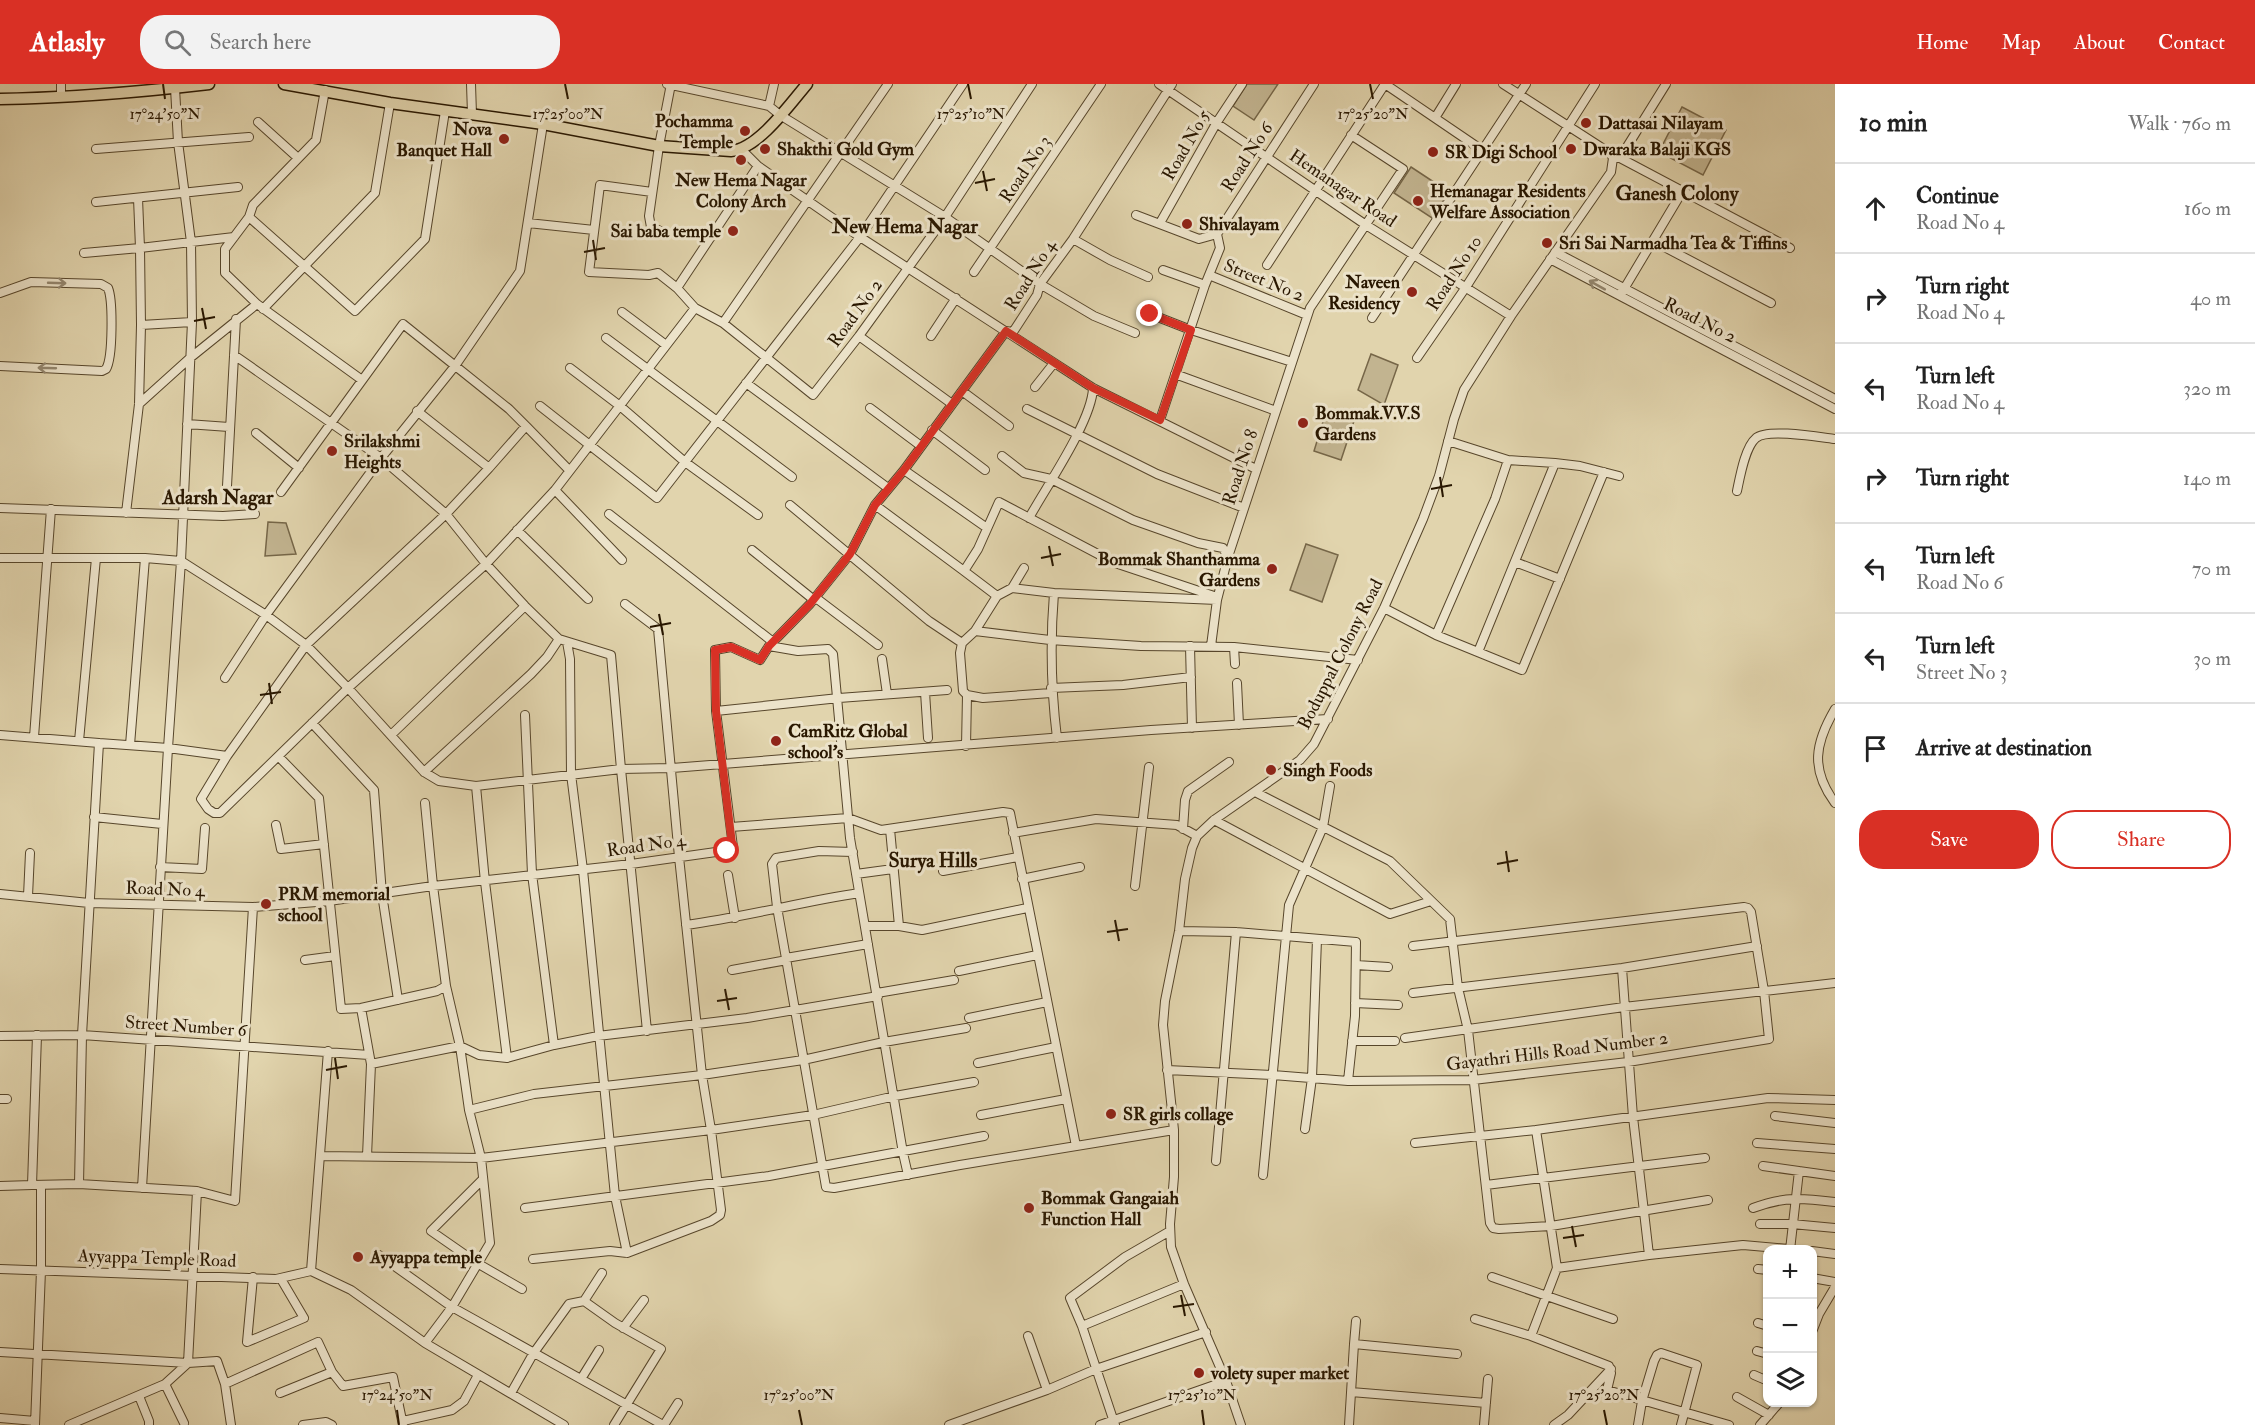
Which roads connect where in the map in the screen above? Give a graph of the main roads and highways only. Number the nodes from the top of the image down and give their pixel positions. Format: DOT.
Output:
graph roads {
  1 [pos="209,84"];
  2 [pos="284,84"];
  3 [pos="807,84"];
  4 [pos="298,85"];
  5 [pos="169,87"];
  6 [pos="120,88"];
  7 [pos="343,89"];
  8 [pos="0,99"];
  1 -- 5 [label="main road"];
  2 -- 4 [label="main road"];
  3 -- 7 [label="main road"];
  4 -- 7 [label="main road"];
  5 -- 6 [label="main road"];
  6 -- 8 [label="main road"];
}
